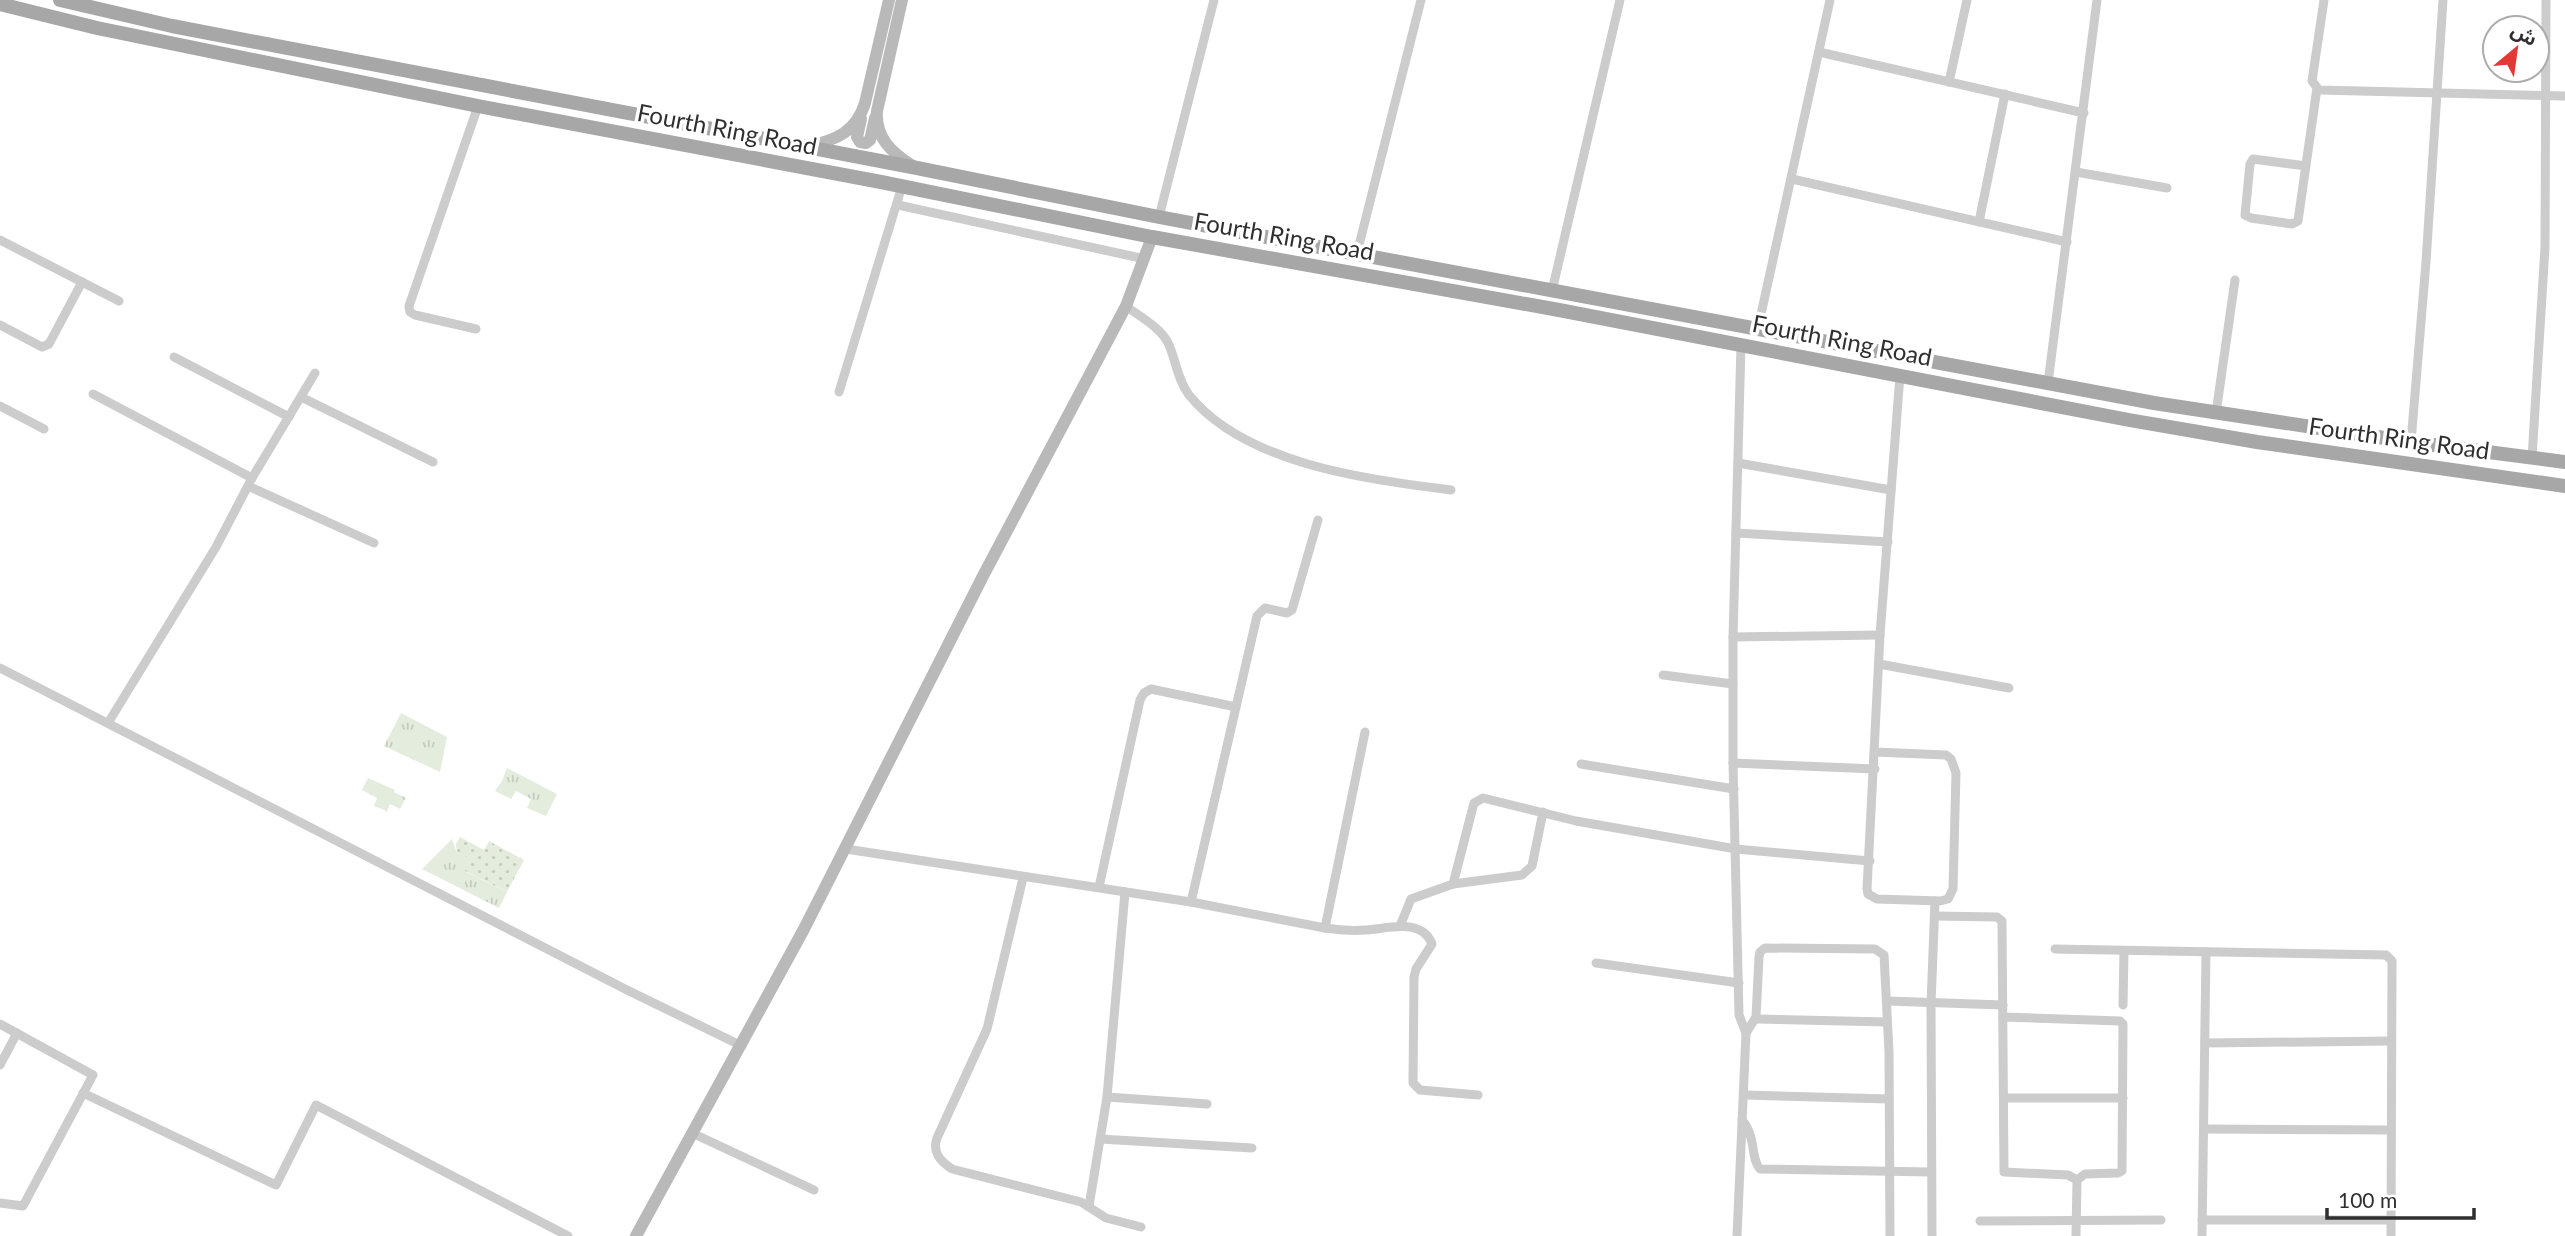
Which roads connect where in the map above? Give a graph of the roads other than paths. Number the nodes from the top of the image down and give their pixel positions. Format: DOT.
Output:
graph roads {
  1 [pos="60,0"];
  2 [pos="889,0"];
  3 [pos="902,0"];
  4 [pos="1214,0"];
  5 [pos="1421,0"];
  6 [pos="1620,0"];
  7 [pos="1830,0"];
  8 [pos="1967,0"];
  9 [pos="2097,0"];
  10 [pos="2323,0"];
  11 [pos="2443,0"];
  12 [pos="2546,0"];
  13 [pos="8,3"];
  14 [pos="1819,52"];
  15 [pos="1950,82"];
  16 [pos="2317,88"];
  17 [pos="2438,93"];
  18 [pos="2005,94"];
  19 [pos="2546,96"];
  20 [pos="2565,96"];
  21 [pos="478,106"];
  22 [pos="863,109"];
  23 [pos="2084,113"];
  24 [pos="876,116"];
  25 [pos="802,147"];
  26 [pos="2306,166"];
  27 [pos="917,168"];
  28 [pos="2076,172"];
  29 [pos="1791,179"];
  30 [pos="902,186"];
  31 [pos="2167,188"];
  32 [pos="898,205"];
  33 [pos="1158,217"];
  34 [pos="1979,222"];
  35 [pos="1152,237"];
  36 [pos="0,240"];
  37 [pos="2067,242"];
  38 [pos="1357,253"];
  39 [pos="1145,259"];
  40 [pos="2235,280"];
  41 [pos="82,282"];
  42 [pos="1552,291"];
  43 [pos="119,301"];
  44 [pos="1126,306"];
  45 [pos="0,325"];
  46 [pos="1758,328"];
  47 [pos="476,329"];
  48 [pos="1823,341"];
  49 [pos="1741,345"];
  50 [pos="174,357"];
  51 [pos="1820,360"];
  52 [pos="315,373"];
  53 [pos="1900,376"];
  54 [pos="2048,383"];
  55 [pos="839,392"];
  56 [pos="93,394"];
  57 [pos="301,397"];
  58 [pos="0,407"];
  59 [pos="2216,413"];
  60 [pos="289,417"];
  61 [pos="44,429"];
  62 [pos="2411,442"];
  63 [pos="2532,458"];
  64 [pos="433,462"];
  65 [pos="2565,462"];
  66 [pos="1738,463"];
  67 [pos="250,482"];
  68 [pos="2565,486"];
  69 [pos="1451,490"];
  70 [pos="1891,490"];
  71 [pos="1318,520"];
  72 [pos="1736,533"];
  73 [pos="1888,542"];
  74 [pos="374,543"];
  75 [pos="1880,635"];
  76 [pos="1733,637"];
  77 [pos="1879,664"];
  78 [pos="0,668"];
  79 [pos="1663,675"];
  80 [pos="1733,684"];
  81 [pos="2009,688"];
  82 [pos="1236,707"];
  83 [pos="108,723"];
  84 [pos="1364,732"];
  85 [pos="1875,752"];
  86 [pos="1733,763"];
  87 [pos="1581,764"];
  88 [pos="1875,769"];
  89 [pos="1734,789"];
  90 [pos="1544,812"];
  91 [pos="846,849"];
  92 [pos="1736,849"];
  93 [pos="1870,861"];
  94 [pos="1023,877"];
  95 [pos="1453,884"];
  96 [pos="1099,887"];
  97 [pos="1125,892"];
  98 [pos="1935,901"];
  99 [pos="1192,902"];
  100 [pos="1935,916"];
  101 [pos="1400,926"];
  102 [pos="1325,928"];
  103 [pos="2055,949"];
  104 [pos="2124,951"];
  105 [pos="2206,952"];
  106 [pos="1595,963"];
  107 [pos="1739,983"];
  108 [pos="1886,1001"];
  109 [pos="1931,1003"];
  110 [pos="2003,1005"];
  111 [pos="2123,1005"];
  112 [pos="2003,1017"];
  113 [pos="1756,1019"];
  114 [pos="1887,1022"];
  115 [pos="0,1024"];
  116 [pos="17,1033"];
  117 [pos="1746,1033"];
  118 [pos="2391,1041"];
  119 [pos="2204,1043"];
  120 [pos="742,1046"];
  121 [pos="0,1065"];
  122 [pos="83,1093"];
  123 [pos="1478,1095"];
  124 [pos="1744,1096"];
  125 [pos="1107,1097"];
  126 [pos="2004,1098"];
  127 [pos="2123,1098"];
  128 [pos="1889,1099"];
  129 [pos="1207,1104"];
  130 [pos="1742,1120"];
  131 [pos="2204,1129"];
  132 [pos="2392,1130"];
  133 [pos="692,1133"];
  134 [pos="1100,1139"];
  135 [pos="1252,1148"];
  136 [pos="1888,1171"];
  137 [pos="1930,1172"];
  138 [pos="2077,1180"];
  139 [pos="814,1190"];
  140 [pos="0,1203"];
  141 [pos="1089,1206"];
  142 [pos="2077,1220"];
  143 [pos="2161,1220"];
  144 [pos="2202,1220"];
  145 [pos="2391,1220"];
  146 [pos="1980,1221"];
  147 [pos="1141,1227"];
  148 [pos="568,1236"];
  149 [pos="636,1236"];
  150 [pos="1737,1236"];
  151 [pos="1890,1236"];
  152 [pos="1932,1236"];
  153 [pos="2076,1236"];
  154 [pos="2202,1236"];
  155 [pos="2391,1236"];
  1 -- 25 [label="main road, Fourth Ring Road"];
  2 -- 22 [label="street"];
  3 -- 24 [label="street"];
  4 -- 33 [label="street"];
  5 -- 38 [label="street"];
  6 -- 42 [label="street"];
  7 -- 14 [label="street"];
  8 -- 15 [label="street"];
  9 -- 23 [label="street"];
  10 -- 16 [label="street"];
  11 -- 17 [label="street"];
  12 -- 19 [label="street"];
  13 -- 21 [label="main road, Fourth Ring Road"];
  14 -- 15 [label="street"];
  14 -- 29 [label="street"];
  15 -- 18 [label="street"];
  16 -- 17 [label="street"];
  16 -- 26 [label="street"];
  17 -- 19 [label="street"];
  17 -- 62 [label="street"];
  18 -- 23 [label="street"];
  18 -- 34 [label="street"];
  19 -- 20 [label="street"];
  19 -- 63 [label="street"];
  21 -- 30 [label="main road, Fourth Ring Road"];
  21 -- 47 [label="street"];
  22 -- 24 [label="street"];
  22 -- 25 [label="street"];
  23 -- 28 [label="street"];
  24 -- 27 [label="street"];
  25 -- 27 [label="main road, Fourth Ring Road"];
  26 -- 26 [label="street"];
  27 -- 33 [label="main road, Fourth Ring Road"];
  28 -- 31 [label="street"];
  28 -- 37 [label="street"];
  29 -- 34 [label="street"];
  29 -- 46 [label="street"];
  30 -- 32 [label="street"];
  30 -- 35 [label="main road, Fourth Ring Road"];
  32 -- 39 [label="street"];
  32 -- 55 [label="street"];
  33 -- 38 [label="main road, Fourth Ring Road"];
  34 -- 37 [label="street"];
  35 -- 39 [label="street"];
  35 -- 49 [label="main road, Fourth Ring Road"];
  36 -- 41 [label="street"];
  37 -- 54 [label="street"];
  38 -- 42 [label="main road, Fourth Ring Road"];
  39 -- 44 [label="street"];
  40 -- 59 [label="street"];
  41 -- 43 [label="street"];
  41 -- 45 [label="street"];
  42 -- 46 [label="main road, Fourth Ring Road"];
  44 -- 69 [label="street"];
  44 -- 91 [label="street"];
  46 -- 48 [label="main road, Fourth Ring Road"];
  48 -- 51 [label="main road"];
  48 -- 54 [label="main road, Fourth Ring Road"];
  49 -- 51 [label="main road, Fourth Ring Road"];
  49 -- 66 [label="street"];
  50 -- 60 [label="street"];
  51 -- 53 [label="main road, Fourth Ring Road"];
  52 -- 57 [label="street"];
  53 -- 68 [label="main road, Fourth Ring Road"];
  53 -- 70 [label="street"];
  54 -- 59 [label="main road, Fourth Ring Road"];
  56 -- 67 [label="street"];
  57 -- 60 [label="street"];
  57 -- 64 [label="street"];
  58 -- 61 [label="street"];
  59 -- 62 [label="main road, Fourth Ring Road"];
  60 -- 67 [label="street"];
  62 -- 63 [label="main road, Fourth Ring Road"];
  63 -- 65 [label="main road, Fourth Ring Road"];
  66 -- 70 [label="street"];
  66 -- 72 [label="street"];
  67 -- 74 [label="street"];
  67 -- 83 [label="street"];
  70 -- 73 [label="street"];
  71 -- 82 [label="street"];
  72 -- 73 [label="street"];
  72 -- 76 [label="street"];
  73 -- 75 [label="street"];
  75 -- 76 [label="street"];
  75 -- 77 [label="street"];
  76 -- 80 [label="street"];
  77 -- 81 [label="street"];
  77 -- 85 [label="street"];
  78 -- 83 [label="street"];
  79 -- 80 [label="street"];
  80 -- 86 [label="street"];
  82 -- 96 [label="street"];
  82 -- 99 [label="street"];
  83 -- 120 [label="street"];
  84 -- 102 [label="street"];
  85 -- 88 [label="street"];
  85 -- 98 [label="street"];
  86 -- 88 [label="street"];
  86 -- 89 [label="street"];
  87 -- 89 [label="street"];
  88 -- 93 [label="street"];
  89 -- 92 [label="street"];
  90 -- 92 [label="street"];
  90 -- 95 [label="street"];
  90 -- 95 [label="street"];
  91 -- 94 [label="street"];
  91 -- 120 [label="street"];
  92 -- 93 [label="street"];
  92 -- 107 [label="street"];
  93 -- 98 [label="street"];
  94 -- 96 [label="street"];
  94 -- 141 [label="street"];
  95 -- 101 [label="street"];
  96 -- 97 [label="street"];
  97 -- 99 [label="street"];
  97 -- 125 [label="street"];
  98 -- 100 [label="street"];
  99 -- 102 [label="street"];
  100 -- 109 [label="street"];
  100 -- 110 [label="street"];
  101 -- 102 [label="street"];
  101 -- 123 [label="street"];
  103 -- 104 [label="street"];
  104 -- 105 [label="street"];
  104 -- 111 [label="street"];
  105 -- 118 [label="street"];
  105 -- 119 [label="street"];
  106 -- 107 [label="street"];
  107 -- 117 [label="street"];
  108 -- 109 [label="street"];
  108 -- 113 [label="street"];
  108 -- 114 [label="street"];
  109 -- 110 [label="street"];
  109 -- 137 [label="street"];
  110 -- 112 [label="street"];
  112 -- 126 [label="street"];
  112 -- 127 [label="street"];
  113 -- 114 [label="street"];
  113 -- 117 [label="street"];
  114 -- 128 [label="street"];
  115 -- 116 [label="street"];
  116 -- 121 [label="street"];
  116 -- 122 [label="street"];
  117 -- 124 [label="street"];
  118 -- 119 [label="street"];
  118 -- 132 [label="street"];
  119 -- 131 [label="street"];
  120 -- 133 [label="street"];
  122 -- 140 [label="street"];
  122 -- 148 [label="street"];
  124 -- 128 [label="street"];
  124 -- 130 [label="street"];
  125 -- 129 [label="street"];
  125 -- 134 [label="street"];
  126 -- 127 [label="street"];
  126 -- 138 [label="street"];
  127 -- 138 [label="street"];
  128 -- 136 [label="street"];
  130 -- 136 [label="street"];
  130 -- 150 [label="street"];
  131 -- 132 [label="street"];
  131 -- 144 [label="street"];
  132 -- 145 [label="street"];
  133 -- 139 [label="street"];
  133 -- 149 [label="street"];
  134 -- 135 [label="street"];
  134 -- 141 [label="street"];
  136 -- 137 [label="street"];
  136 -- 151 [label="street"];
  137 -- 152 [label="street"];
  138 -- 142 [label="street"];
  141 -- 147 [label="street"];
  142 -- 143 [label="street"];
  142 -- 146 [label="street"];
  142 -- 153 [label="street"];
  144 -- 145 [label="street"];
  144 -- 154 [label="street"];
  145 -- 155 [label="street"];
}
